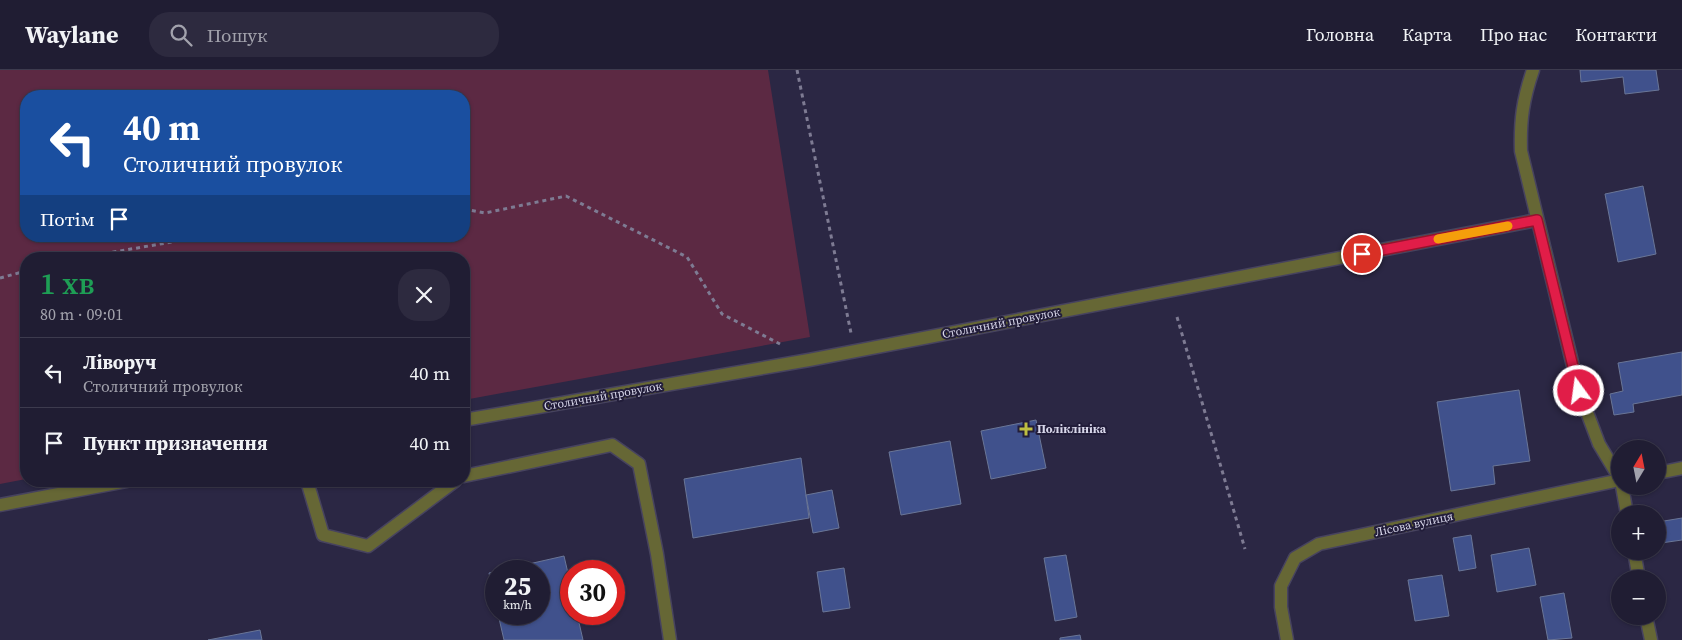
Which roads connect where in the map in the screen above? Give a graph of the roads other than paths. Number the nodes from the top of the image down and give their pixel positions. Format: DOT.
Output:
graph roads {
  1 [pos="1533,70"];
  2 [pos="1537,220"];
  3 [pos="470,419"];
  4 [pos="1611,465"];
  5 [pos="1682,468"];
  6 [pos="1666,471"];
  7 [pos="470,475"];
  8 [pos="1611,482"];
  9 [pos="95,487"];
  10 [pos="309,487"];
  11 [pos="447,487"];
  12 [pos="0,505"];
  13 [pos="1648,625"];
  14 [pos="670,640"];
  15 [pos="1287,640"];
  16 [pos="1651,640"];
  1 -- 2 [label="street"];
  2 -- 3 [label="street, Столичний провулок"];
  2 -- 4 [label="street"];
  5 -- 6 [label="street"];
  7 -- 14 [label="street"];
  8 -- 15 [label="street, Лісова вулиця"];
  9 -- 12 [label="street"];
  10 -- 11 [label="street"];
  13 -- 16 [label="street"];
}
